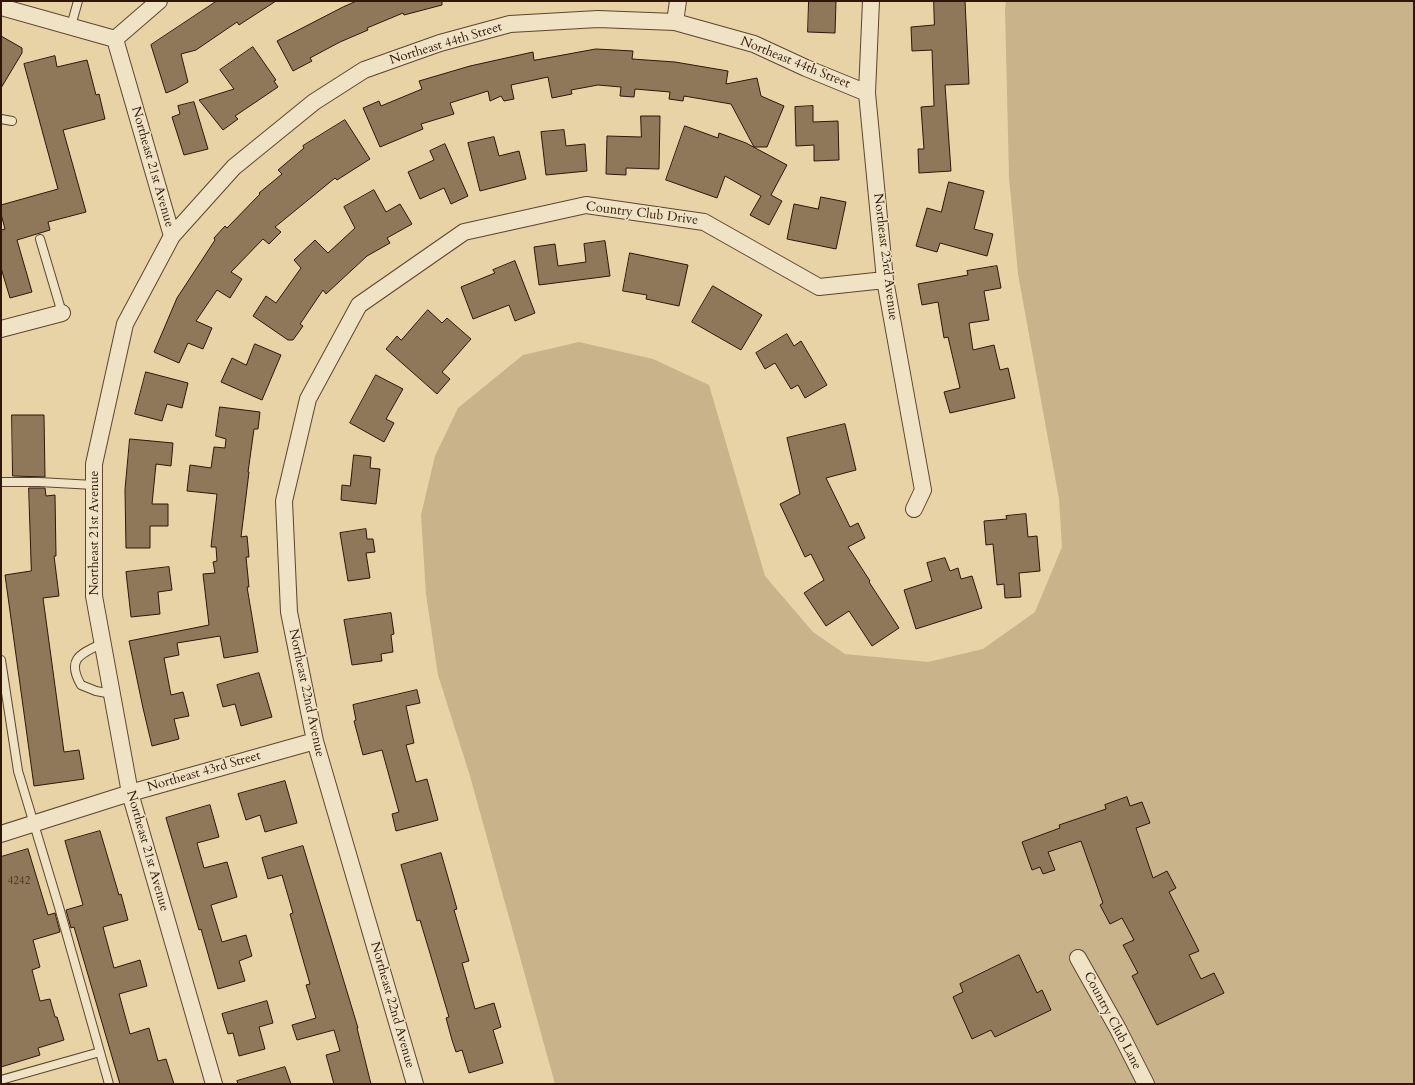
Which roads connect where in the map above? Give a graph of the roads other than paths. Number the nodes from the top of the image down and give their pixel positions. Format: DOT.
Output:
graph roads {
  1 [pos="78,1"];
  2 [pos="159,1"];
  3 [pos="678,1"];
  4 [pos="871,1"];
  5 [pos="1,7"];
  6 [pos="675,22"];
  7 [pos="71,26"];
  8 [pos="115,39"];
  9 [pos="867,93"];
  10 [pos="1,119"];
  11 [pos="12,121"];
  12 [pos="172,236"];
  13 [pos="40,239"];
  14 [pos="885,280"];
  15 [pos="359,305"];
  16 [pos="62,313"];
  17 [pos="1,329"];
  18 [pos="1,482"];
  19 [pos="94,485"];
  20 [pos="914,509"];
  21 [pos="103,643"];
  22 [pos="1,660"];
  23 [pos="112,694"];
  24 [pos="315,741"];
  25 [pos="130,793"];
  26 [pos="35,823"];
  27 [pos="1,834"];
  28 [pos="1078,958"];
  29 [pos="100,1052"];
  30 [pos="1,1080"];
  31 [pos="109,1084"];
  32 [pos="214,1084"];
  33 [pos="415,1084"];
  34 [pos="1146,1084"];
  1 -- 7 [label="lane"];
  2 -- 8 [label="street"];
  3 -- 6 [label="street"];
  4 -- 9 [label="street, Northeast 23rd Avenue"];
  5 -- 7 [label="street"];
  6 -- 9 [label="street, Northeast 44th Street"];
  6 -- 12 [label="street, Northeast 44th Street"];
  7 -- 8 [label="street"];
  8 -- 12 [label="street, Northeast 21st Avenue"];
  9 -- 14 [label="street, Northeast 23rd Avenue"];
  10 -- 11 [label="lane"];
  12 -- 19 [label="street, Northeast 21st Avenue"];
  13 -- 16 [label="lane"];
  14 -- 15 [label="street, Country Club Drive"];
  14 -- 20 [label="street, Northeast 23rd Avenue"];
  15 -- 24 [label="street, Northeast 22nd Avenue"];
  16 -- 17 [label="street"];
  18 -- 19 [label="lane"];
  19 -- 21 [label="street, Northeast 21st Avenue"];
  21 -- 23 [label="street, Northeast 21st Avenue"];
  21 -- 23 [label="lane"];
  22 -- 26 [label="lane"];
  23 -- 25 [label="street, Northeast 21st Avenue"];
  24 -- 25 [label="street, Northeast 43rd Street"];
  24 -- 33 [label="street, Northeast 22nd Avenue"];
  25 -- 26 [label="street, Northeast 43rd Street"];
  25 -- 32 [label="street, Northeast 21st Avenue"];
  26 -- 27 [label="street, Northeast 43rd Street"];
  26 -- 29 [label="lane"];
  28 -- 34 [label="street, Country Club Lane"];
  29 -- 30 [label="lane"];
  29 -- 31 [label="lane"];
}
